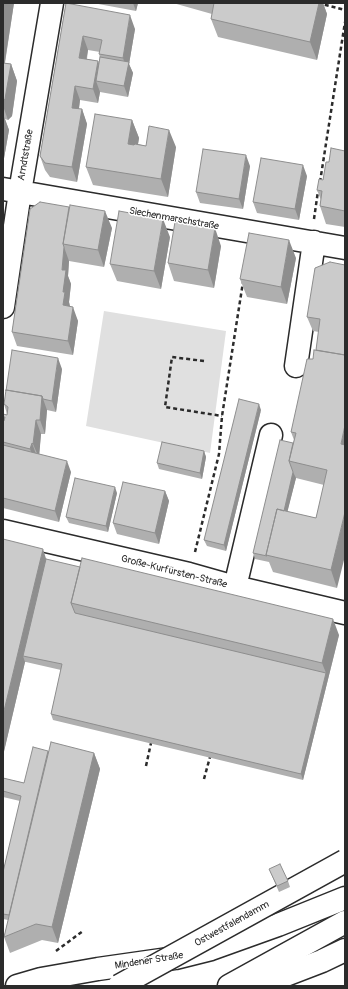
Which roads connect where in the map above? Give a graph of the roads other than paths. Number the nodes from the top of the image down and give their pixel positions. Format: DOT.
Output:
graph roads {
  1 [pos="52,3"];
  2 [pos="11,190"];
  3 [pos="312,242"];
  4 [pos="345,248"];
  5 [pos="3,307"];
  6 [pos="296,366"];
  7 [pos="271,435"];
  8 [pos="3,531"];
  9 [pos="235,587"];
  10 [pos="345,613"];
  11 [pos="345,861"];
  12 [pos="345,898"];
  13 [pos="345,922"];
  14 [pos="345,950"];
  15 [pos="17,986"];
  16 [pos="119,986"];
  17 [pos="229,986"];
  18 [pos="257,986"];
  1 -- 2 [label="main road, Arndtstraße"];
  2 -- 3 [label="main road, Siechenmarschstraße"];
  2 -- 5 [label="main road, Arndtstraße"];
  3 -- 4 [label="main road, Siechenmarschstraße"];
  3 -- 6 [label="main road"];
  7 -- 9 [label="main road"];
  8 -- 9 [label="main road, Große-Kurfürsten-Straße"];
  9 -- 10 [label="main road, Große-Kurfürsten-Straße"];
  11 -- 16 [label="main road, Ostwestfalendamm, bridge"];
  12 -- 15 [label="main road, Mindener Straße"];
  13 -- 17 [label="main road"];
  14 -- 18 [label="main road"];
}
